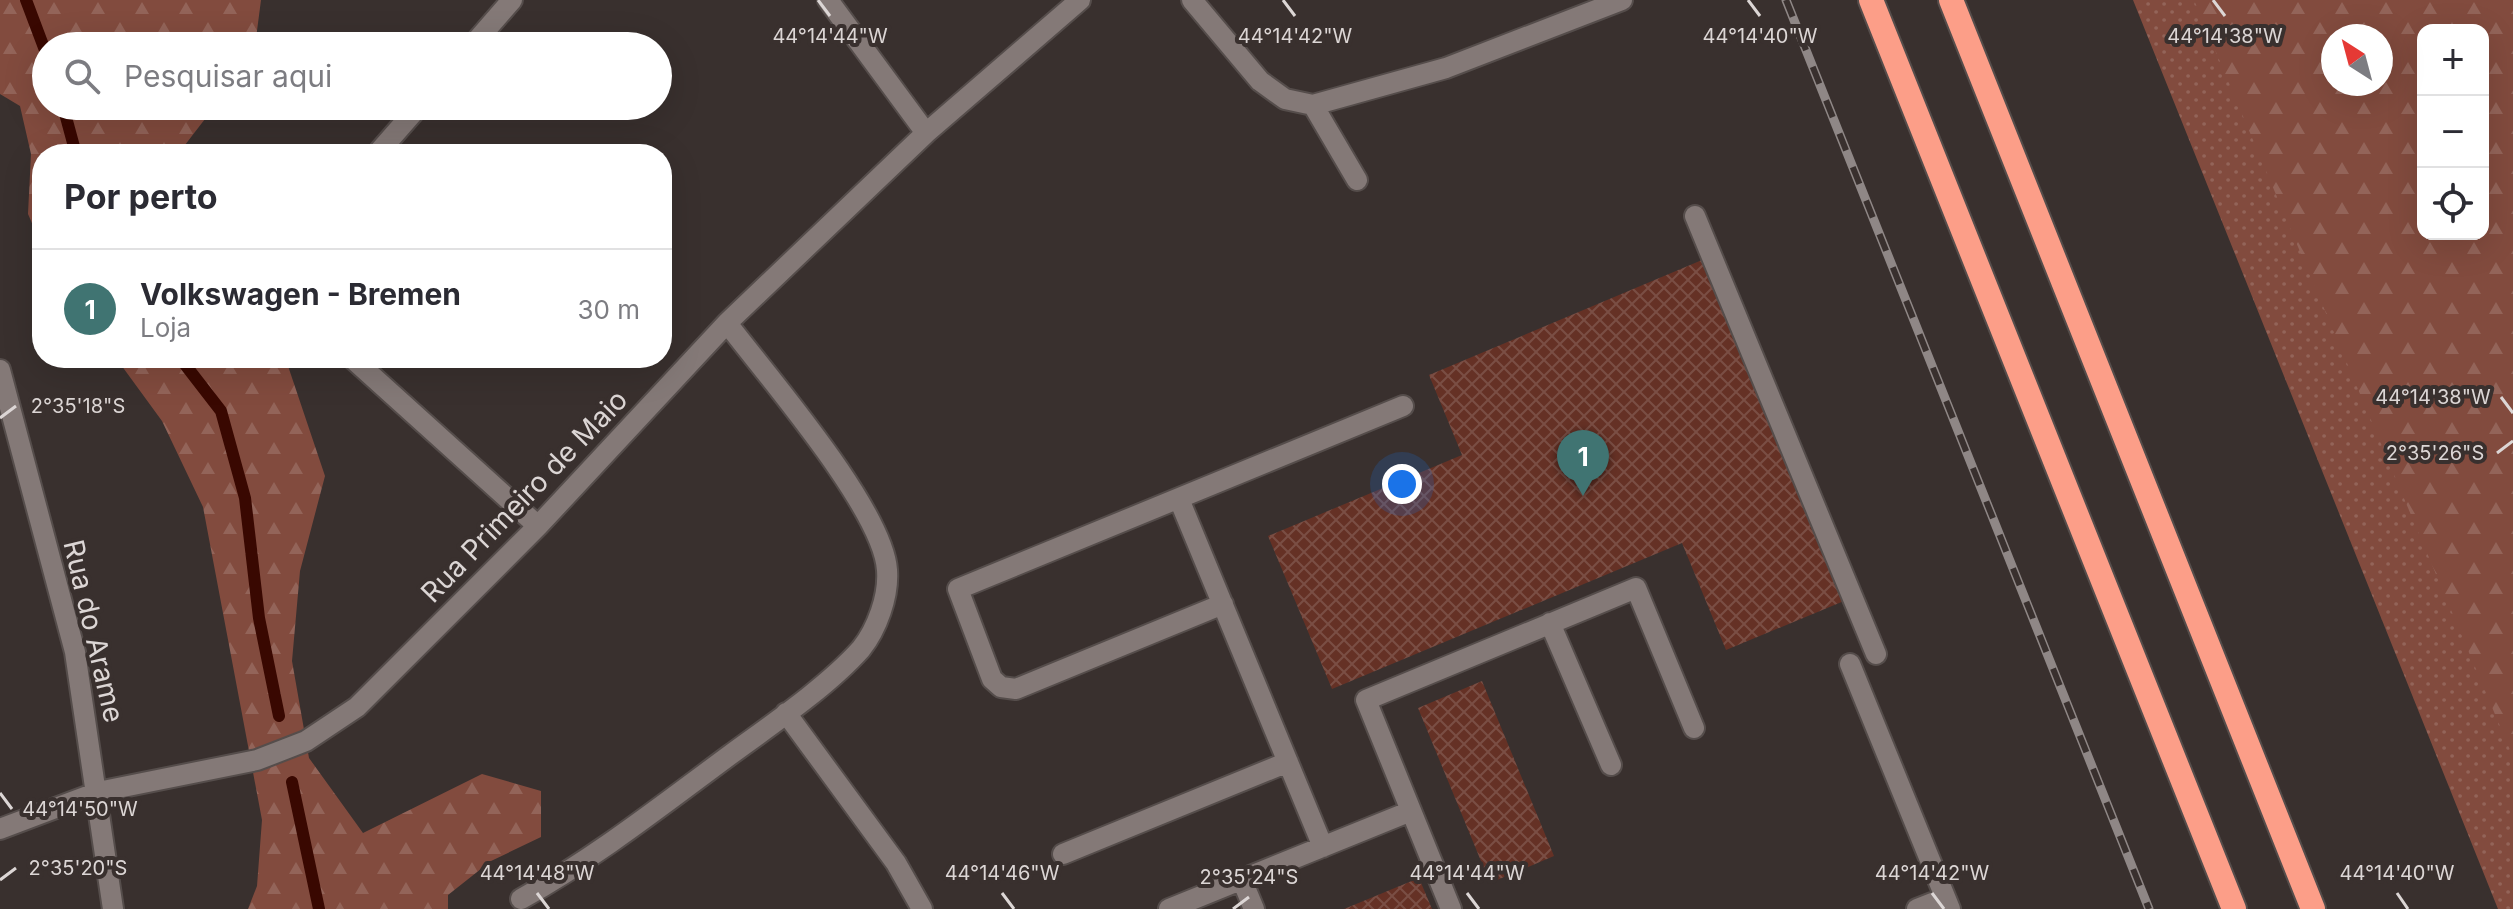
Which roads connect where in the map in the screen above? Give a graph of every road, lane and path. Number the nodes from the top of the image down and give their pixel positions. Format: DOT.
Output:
graph roads {
  1 [pos="512,0"];
  2 [pos="828,0"];
  3 [pos="1080,0"];
  4 [pos="1192,0"];
  5 [pos="1622,0"];
  6 [pos="1871,0"];
  7 [pos="1951,0"];
  8 [pos="484,32"];
  9 [pos="1313,105"];
  10 [pos="407,120"];
  11 [pos="926,133"];
  12 [pos="386,144"];
  13 [pos="1357,180"];
  14 [pos="1695,216"];
  15 [pos="727,323"];
  16 [pos="363,368"];
  17 [pos="0,370"];
  18 [pos="1403,406"];
  19 [pos="1179,499"];
  20 [pos="538,526"];
  21 [pos="1223,604"];
  22 [pos="1550,623"];
  23 [pos="1876,654"];
  24 [pos="1850,664"];
  25 [pos="786,713"];
  26 [pos="1694,728"];
  27 [pos="1288,762"];
  28 [pos="1611,765"];
  29 [pos="98,792"];
  30 [pos="1411,811"];
  31 [pos="0,829"];
  32 [pos="1323,847"];
  33 [pos="1063,854"];
  34 [pos="1242,880"];
  35 [pos="521,899"];
  36 [pos="1948,903"];
  37 [pos="113,909"];
  38 [pos="922,909"];
  39 [pos="1169,909"];
  40 [pos="1254,909"];
  41 [pos="1451,909"];
  42 [pos="1917,909"];
  43 [pos="2234,909"];
  44 [pos="2313,909"];
  1 -- 8 [label="street"];
  2 -- 11 [label="street"];
  3 -- 11 [label="street, Rua Primeiro de Maio"];
  4 -- 9 [label="street"];
  5 -- 9 [label="street"];
  6 -- 43 [label="highway"];
  7 -- 44 [label="highway"];
  9 -- 13 [label="street"];
  10 -- 12 [label="street"];
  11 -- 15 [label="street, Rua Primeiro de Maio"];
  14 -- 23 [label="street"];
  15 -- 20 [label="street, Rua Primeiro de Maio"];
  15 -- 25 [label="street"];
  16 -- 20 [label="street"];
  17 -- 29 [label="street, Rua do Arame"];
  18 -- 19 [label="street"];
  19 -- 21 [label="street"];
  19 -- 21 [label="street"];
  20 -- 29 [label="street, Rua Primeiro de Maio"];
  21 -- 27 [label="street"];
  22 -- 26 [label="street"];
  22 -- 28 [label="street"];
  22 -- 30 [label="street"];
  24 -- 36 [label="street"];
  25 -- 35 [label="street"];
  25 -- 38 [label="street"];
  27 -- 32 [label="street"];
  27 -- 33 [label="street"];
  29 -- 31 [label="street, Rua Primeiro de Maio"];
  29 -- 37 [label="street, Rua do Arame"];
  30 -- 32 [label="street"];
  30 -- 41 [label="street"];
  32 -- 34 [label="street"];
  34 -- 39 [label="street"];
  34 -- 40 [label="street"];
  36 -- 42 [label="street"];
}
